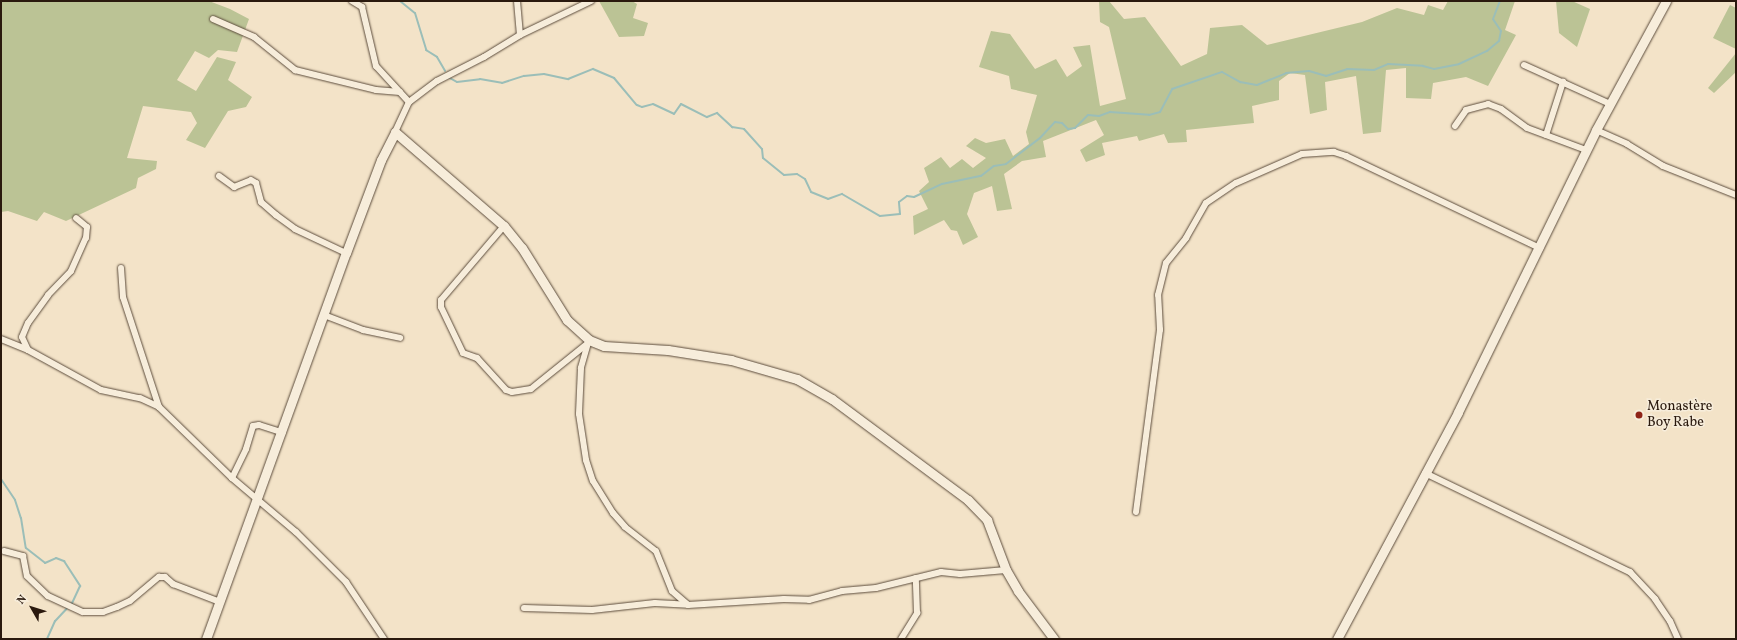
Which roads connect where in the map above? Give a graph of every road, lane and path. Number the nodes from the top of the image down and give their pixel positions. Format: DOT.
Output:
graph roads {
  1 [pos="352,1"];
  2 [pos="517,1"];
  3 [pos="591,1"];
  4 [pos="1666,1"];
  5 [pos="213,19"];
  6 [pos="520,35"];
  7 [pos="1524,65"];
  8 [pos="1563,82"];
  9 [pos="400,92"];
  10 [pos="410,102"];
  11 [pos="1610,104"];
  12 [pos="1456,126"];
  13 [pos="1596,130"];
  14 [pos="395,132"];
  15 [pos="1546,135"];
  16 [pos="1586,150"];
  17 [pos="219,176"];
  18 [pos="1736,195"];
  19 [pos="76,218"];
  20 [pos="504,226"];
  21 [pos="1540,248"];
  22 [pos="346,253"];
  23 [pos="121,268"];
  24 [pos="324,315"];
  25 [pos="400,338"];
  26 [pos="1,339"];
  27 [pos="588,342"];
  28 [pos="28,350"];
  29 [pos="159,407"];
  30 [pos="283,432"];
  31 [pos="1425,473"];
  32 [pos="232,478"];
  33 [pos="258,498"];
  34 [pos="1136,512"];
  35 [pos="4,551"];
  36 [pos="1006,570"];
  37 [pos="916,578"];
  38 [pos="220,602"];
  39 [pos="688,605"];
  40 [pos="524,608"];
  41 [pos="206,639"];
  42 [pos="384,639"];
  43 [pos="901,639"];
  44 [pos="1054,639"];
  45 [pos="1338,639"];
  46 [pos="1678,639"];
  1 -- 9 [label="street"];
  2 -- 6 [label="street"];
  3 -- 6 [label="street"];
  4 -- 11 [label="street"];
  5 -- 9 [label="street"];
  6 -- 10 [label="street"];
  7 -- 8 [label="street"];
  8 -- 11 [label="street"];
  8 -- 15 [label="street"];
  9 -- 10 [label="street"];
  10 -- 14 [label="street"];
  11 -- 13 [label="street"];
  12 -- 15 [label="street"];
  13 -- 16 [label="street"];
  13 -- 18 [label="street"];
  14 -- 20 [label="street"];
  14 -- 22 [label="street"];
  15 -- 16 [label="street"];
  16 -- 21 [label="street"];
  17 -- 22 [label="street"];
  19 -- 28 [label="street"];
  20 -- 27 [label="street"];
  20 -- 27 [label="street"];
  21 -- 31 [label="street"];
  21 -- 34 [label="street"];
  22 -- 24 [label="street"];
  23 -- 29 [label="street"];
  24 -- 25 [label="street"];
  24 -- 30 [label="street"];
  26 -- 28 [label="street"];
  27 -- 36 [label="street"];
  27 -- 39 [label="street"];
  28 -- 29 [label="street"];
  29 -- 32 [label="street"];
  30 -- 32 [label="street"];
  30 -- 33 [label="street"];
  31 -- 45 [label="street"];
  31 -- 46 [label="street"];
  32 -- 33 [label="street"];
  33 -- 38 [label="street"];
  33 -- 42 [label="street"];
  35 -- 38 [label="street"];
  36 -- 37 [label="street"];
  36 -- 44 [label="street"];
  37 -- 39 [label="street"];
  37 -- 43 [label="street"];
  38 -- 41 [label="street"];
  39 -- 40 [label="street"];
}
